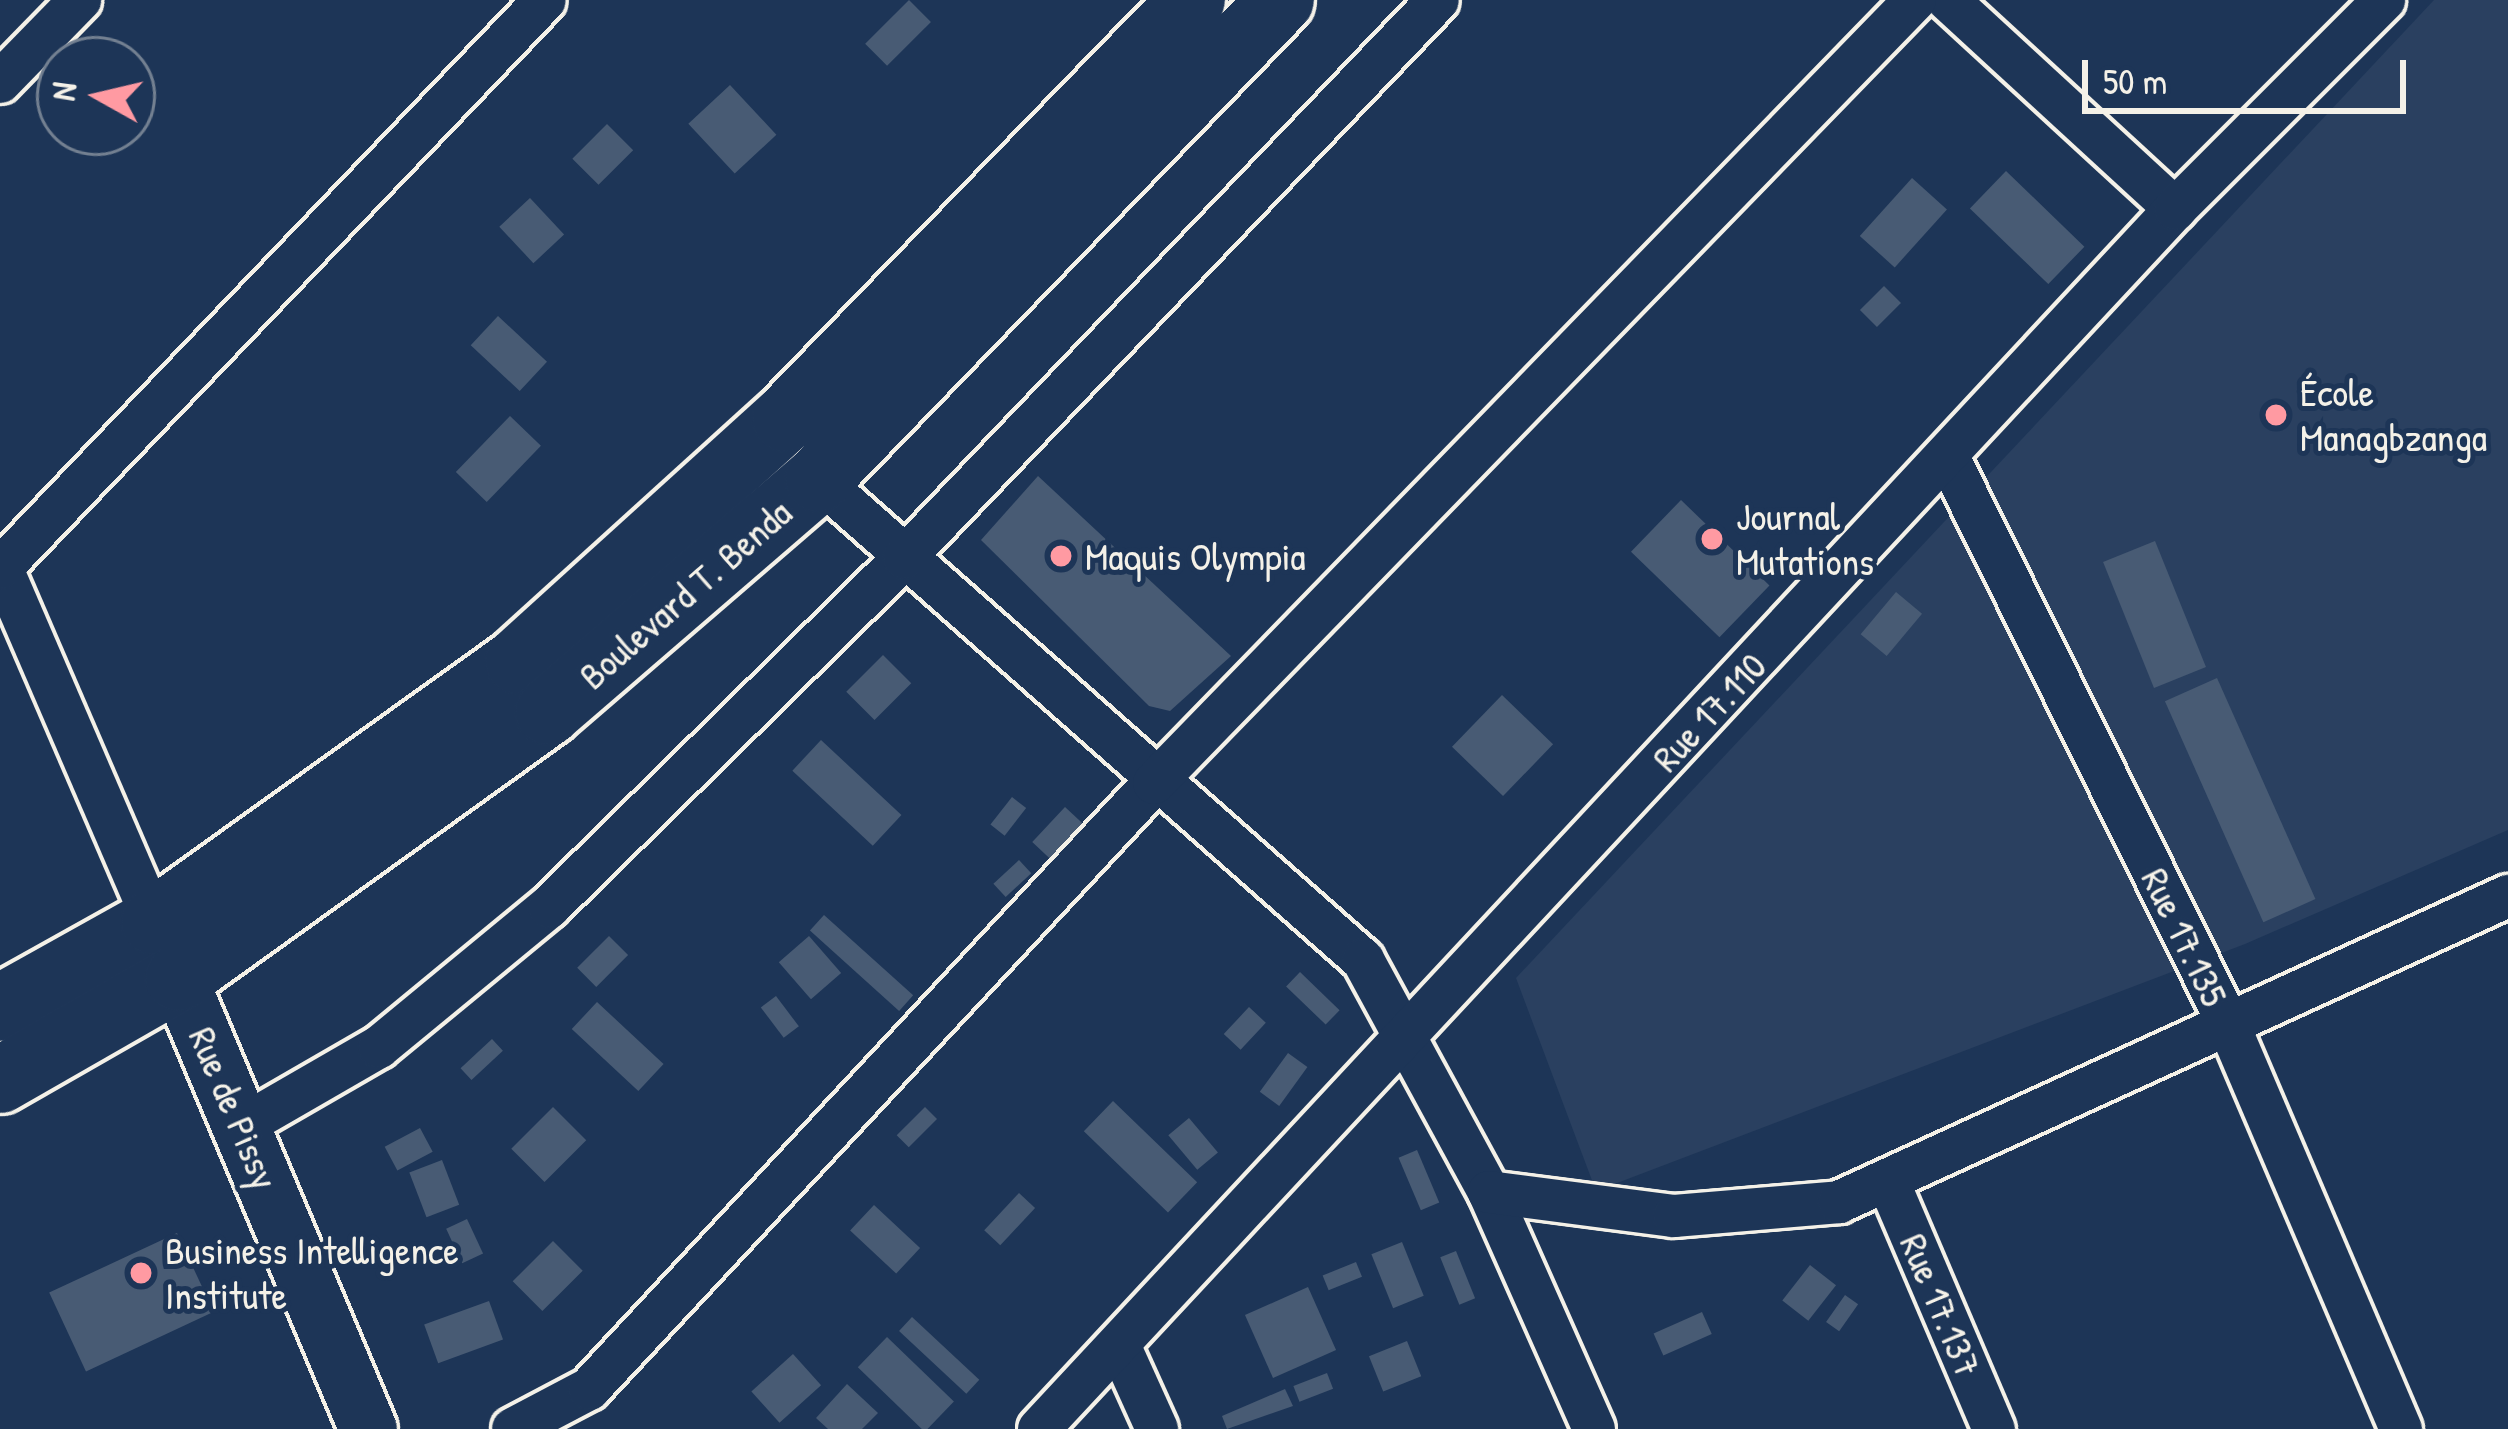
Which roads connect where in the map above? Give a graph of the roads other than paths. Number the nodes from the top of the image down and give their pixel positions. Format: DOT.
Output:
graph roads {
  1 [pos="80,0"];
  2 [pos="545,0"];
  3 [pos="1192,0"];
  4 [pos="1281,0"];
  5 [pos="1438,0"];
  6 [pos="1915,0"];
  7 [pos="1948,0"];
  8 [pos="2384,0"];
  9 [pos="0,82"];
  10 [pos="2175,209"];
  11 [pos="1947,455"];
  12 [pos="818,479"];
  13 [pos="904,558"];
  14 [pos="1,566"];
  15 [pos="1154,783"];
  16 [pos="2508,896"];
  17 [pos="166,950"];
  18 [pos="0,1008"];
  19 [pos="2226,1019"];
  20 [pos="1409,1037"];
  21 [pos="0,1080"];
  22 [pos="242,1126"];
  23 [pos="1888,1181"];
  24 [pos="1489,1192"];
  25 [pos="1120,1347"];
  26 [pos="368,1429"];
  27 [pos="513,1429"];
  28 [pos="1040,1429"];
  29 [pos="1157,1429"];
  30 [pos="1594,1429"];
  31 [pos="1994,1429"];
  32 [pos="2401,1429"];
  1 -- 9 [label="street"];
  2 -- 14 [label="street"];
  3 -- 17 [label="highway, Boulevard T. Benda"];
  4 -- 12 [label="highway, Boulevard T. Benda"];
  5 -- 13 [label="street"];
  6 -- 15 [label="street"];
  7 -- 10 [label="street"];
  8 -- 10 [label="street, Rue 17.110"];
  10 -- 11 [label="street, Rue 17.110"];
  11 -- 19 [label="street, Rue 17.135"];
  11 -- 20 [label="street, Rue 17.110"];
  12 -- 13 [label="street"];
  12 -- 17 [label="highway, Boulevard T. Benda"];
  13 -- 15 [label="street"];
  13 -- 22 [label="street"];
  14 -- 17 [label="street"];
  15 -- 20 [label="street"];
  15 -- 27 [label="street"];
  16 -- 19 [label="street"];
  17 -- 18 [label="highway, Boulevard T. Benda"];
  17 -- 21 [label="highway, Boulevard T. Benda"];
  17 -- 22 [label="street, Rue de Pissy"];
  19 -- 23 [label="street"];
  19 -- 32 [label="street, Rue 17.135"];
  20 -- 24 [label="street"];
  20 -- 25 [label="street, Rue 17.110"];
  22 -- 26 [label="street, Rue de Pissy"];
  23 -- 24 [label="street"];
  23 -- 31 [label="street, Rue 17.137"];
  24 -- 30 [label="street"];
  25 -- 28 [label="street, Rue 17.110"];
  25 -- 29 [label="street"];
}
